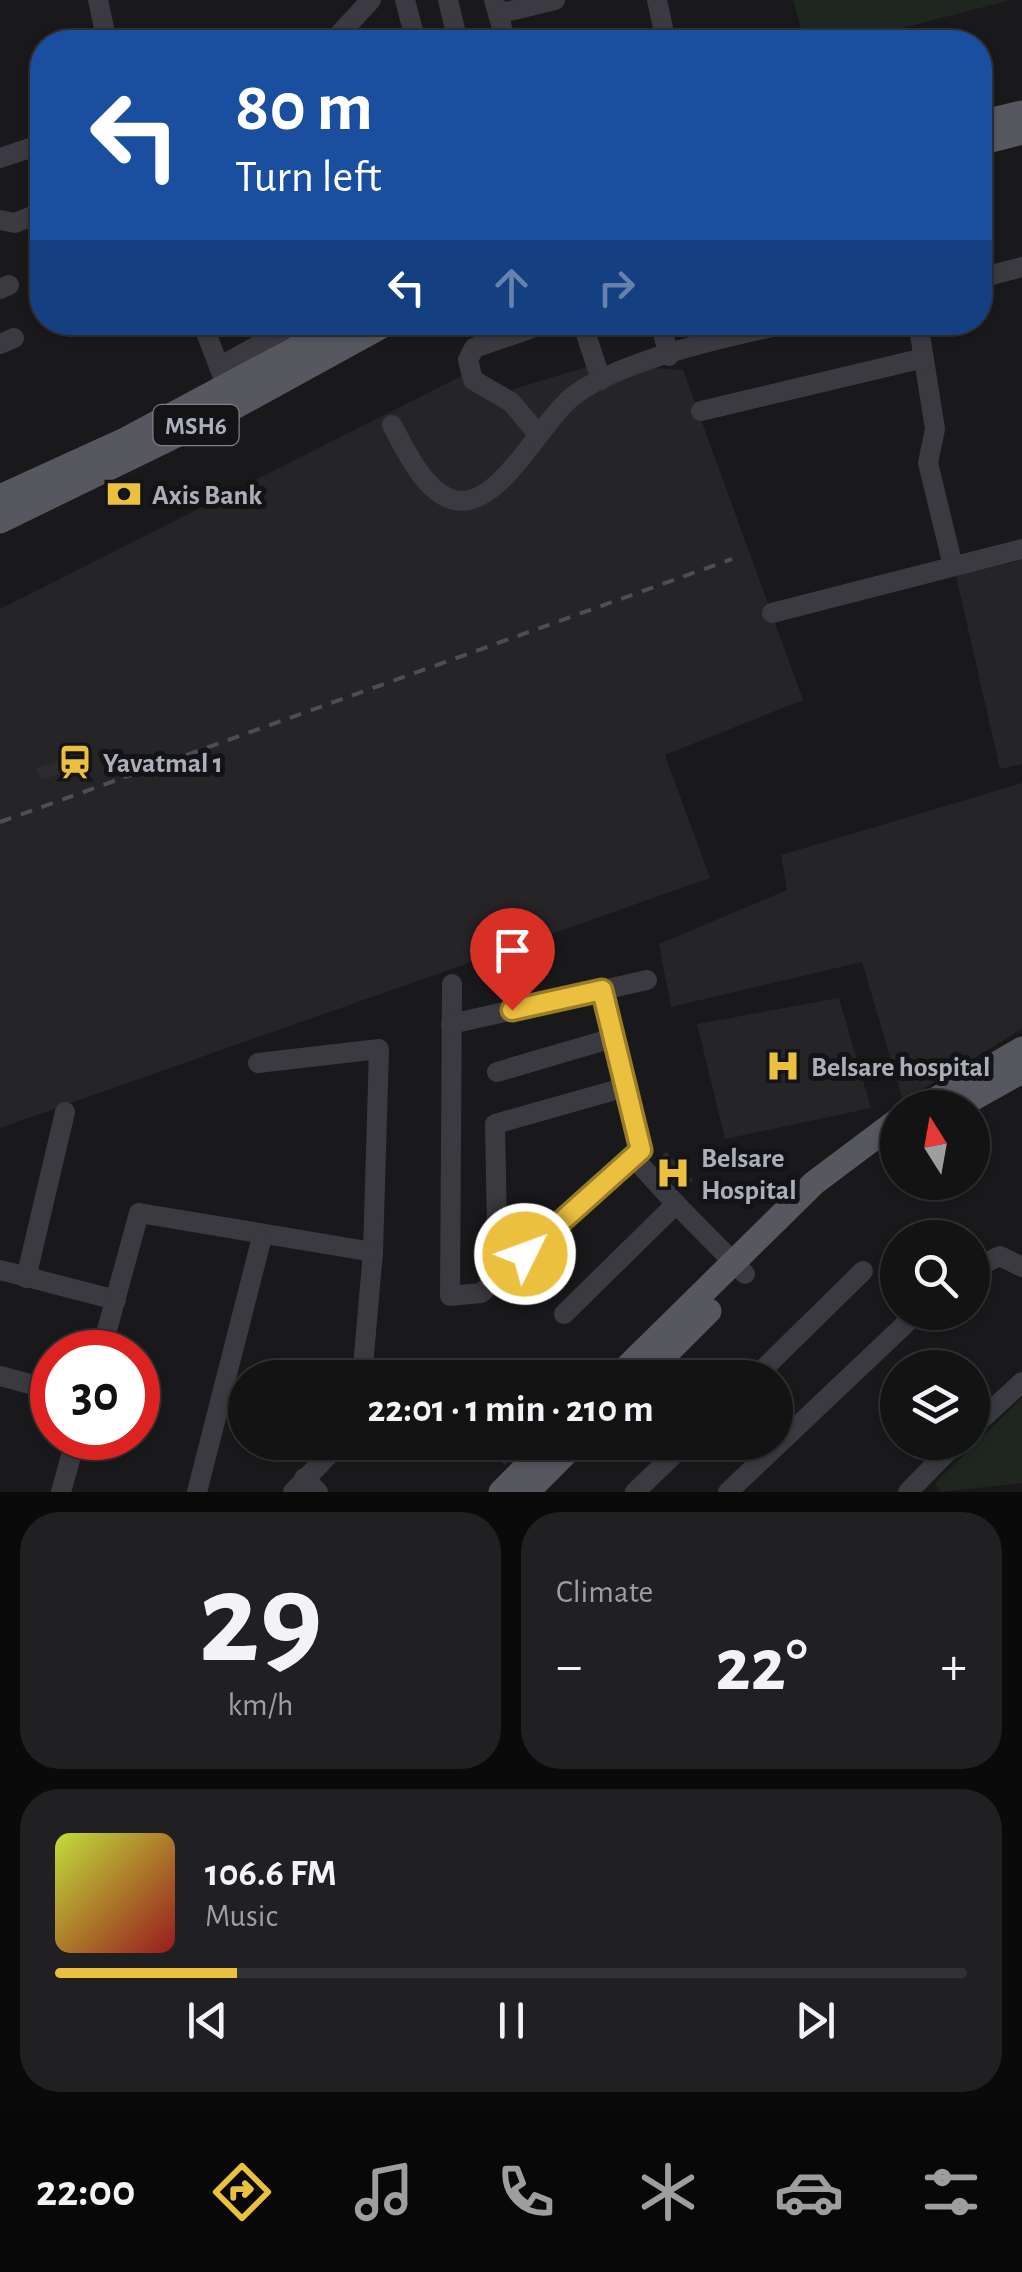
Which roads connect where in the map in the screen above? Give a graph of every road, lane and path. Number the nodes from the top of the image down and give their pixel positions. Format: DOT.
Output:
graph roads {
  1 [pos="98,0"];
  2 [pos="371,0"];
  3 [pos="448,0"];
  4 [pos="554,0"];
  5 [pos="658,0"];
  6 [pos="408,1"];
  7 [pos="496,7"];
  8 [pos="104,30"];
  9 [pos="343,30"];
  10 [pos="414,30"];
  11 [pos="455,30"];
  12 [pos="663,30"];
  13 [pos="1022,113"];
  14 [pos="992,120"];
  15 [pos="1022,132"];
  16 [pos="992,140"];
  17 [pos="30,148"];
  18 [pos="0,158"];
  19 [pos="30,216"];
  20 [pos="0,220"];
  21 [pos="1022,267"];
  22 [pos="992,275"];
  23 [pos="207,335"];
  24 [pos="282,335"];
  25 [pos="317,335"];
  26 [pos="365,335"];
  27 [pos="512,335"];
  28 [pos="586,335"];
  29 [pos="663,335"];
  30 [pos="748,335"];
  31 [pos="920,335"];
  32 [pos="669,356"];
  33 [pos="924,358"];
  34 [pos="223,377"];
  35 [pos="602,380"];
  36 [pos="701,411"];
  37 [pos="392,424"];
  38 [pos="537,434"];
  39 [pos="0,497"];
  40 [pos="0,521"];
  41 [pos="1022,549"];
  42 [pos="954,566"];
  43 [pos="772,613"];
  44 [pos="646,980"];
  45 [pos="452,984"];
  46 [pos="602,990"];
  47 [pos="451,1024"];
  48 [pos="614,1038"];
  49 [pos="1022,1048"];
  50 [pos="258,1063"];
  51 [pos="1022,1071"];
  52 [pos="497,1072"];
  53 [pos="626,1087"];
  54 [pos="951,1090"];
  55 [pos="988,1090"];
  56 [pos="65,1112"];
  57 [pos="880,1134"];
  58 [pos="880,1153"];
  59 [pos="633,1157"];
  60 [pos="676,1204"];
  61 [pos="262,1237"];
  62 [pos="373,1252"];
  63 [pos="990,1261"];
  64 [pos="1022,1267"];
  65 [pos="739,1268"];
  66 [pos="0,1270"];
  67 [pos="864,1271"];
  68 [pos="26,1278"];
  69 [pos="498,1278"];
  70 [pos="116,1300"];
  71 [pos="564,1314"];
  72 [pos="107,1330"];
  73 [pos="899,1330"];
  74 [pos="364,1360"];
  75 [pos="636,1360"];
  76 [pos="658,1360"];
  77 [pos="773,1360"];
  78 [pos="0,1376"];
  79 [pos="1022,1382"];
  80 [pos="30,1384"];
  81 [pos="990,1411"];
  82 [pos="70,1460"];
  83 [pos="327,1460"];
  84 [pos="559,1460"];
  85 [pos="668,1460"];
  86 [pos="939,1460"];
  87 [pos="537,1482"];
  88 [pos="305,1487"];
  89 [pos="61,1492"];
  90 [pos="197,1492"];
  91 [pos="501,1492"];
  92 [pos="635,1492"];
  93 [pos="729,1492"];
  94 [pos="908,1492"];
  1 -- 8 [label="street"];
  2 -- 9 [label="street"];
  3 -- 11 [label="street"];
  4 -- 7 [label="street"];
  5 -- 12 [label="street"];
  6 -- 10 [label="street"];
  13 -- 14 [label="main road"];
  15 -- 16 [label="main road"];
  17 -- 18 [label="street"];
  19 -- 20 [label="street"];
  21 -- 22 [label="street"];
  23 -- 34 [label="street"];
  24 -- 34 [label="street"];
  25 -- 34 [label="main road, MSH6"];
  26 -- 40 [label="main road, MSH6"];
  27 -- 38 [label="street"];
  28 -- 35 [label="street"];
  29 -- 32 [label="street"];
  30 -- 32 [label="street"];
  31 -- 33 [label="street"];
  32 -- 35 [label="street"];
  33 -- 36 [label="street"];
  33 -- 42 [label="street"];
  34 -- 39 [label="main road, MSH6"];
  35 -- 38 [label="street"];
  37 -- 38 [label="street"];
  41 -- 42 [label="street"];
  42 -- 43 [label="street"];
  44 -- 46 [label="street"];
  45 -- 47 [label="street"];
  46 -- 47 [label="street"];
  46 -- 48 [label="street"];
  47 -- 69 [label="street"];
  48 -- 52 [label="street"];
  48 -- 53 [label="street"];
  49 -- 54 [label="main road"];
  50 -- 62 [label="street"];
  51 -- 55 [label="main road"];
  53 -- 59 [label="street"];
  53 -- 69 [label="street"];
  56 -- 68 [label="street"];
  57 -- 65 [label="main road"];
  58 -- 65 [label="main road"];
  59 -- 60 [label="street"];
  59 -- 69 [label="street"];
  60 -- 65 [label="street"];
  60 -- 71 [label="street"];
  61 -- 62 [label="street"];
  61 -- 70 [label="street"];
  61 -- 90 [label="street"];
  62 -- 74 [label="street"];
  63 -- 64 [label="street"];
  65 -- 75 [label="main road"];
  65 -- 76 [label="main road"];
  66 -- 68 [label="street"];
  67 -- 77 [label="street"];
  68 -- 70 [label="street"];
  70 -- 72 [label="street"];
  73 -- 93 [label="street"];
  78 -- 80 [label="street"];
  79 -- 81 [label="street"];
  82 -- 89 [label="street"];
  83 -- 88 [label="street"];
  84 -- 87 [label="main road"];
  85 -- 92 [label="street"];
  86 -- 94 [label="street"];
  87 -- 91 [label="main road"];
}
